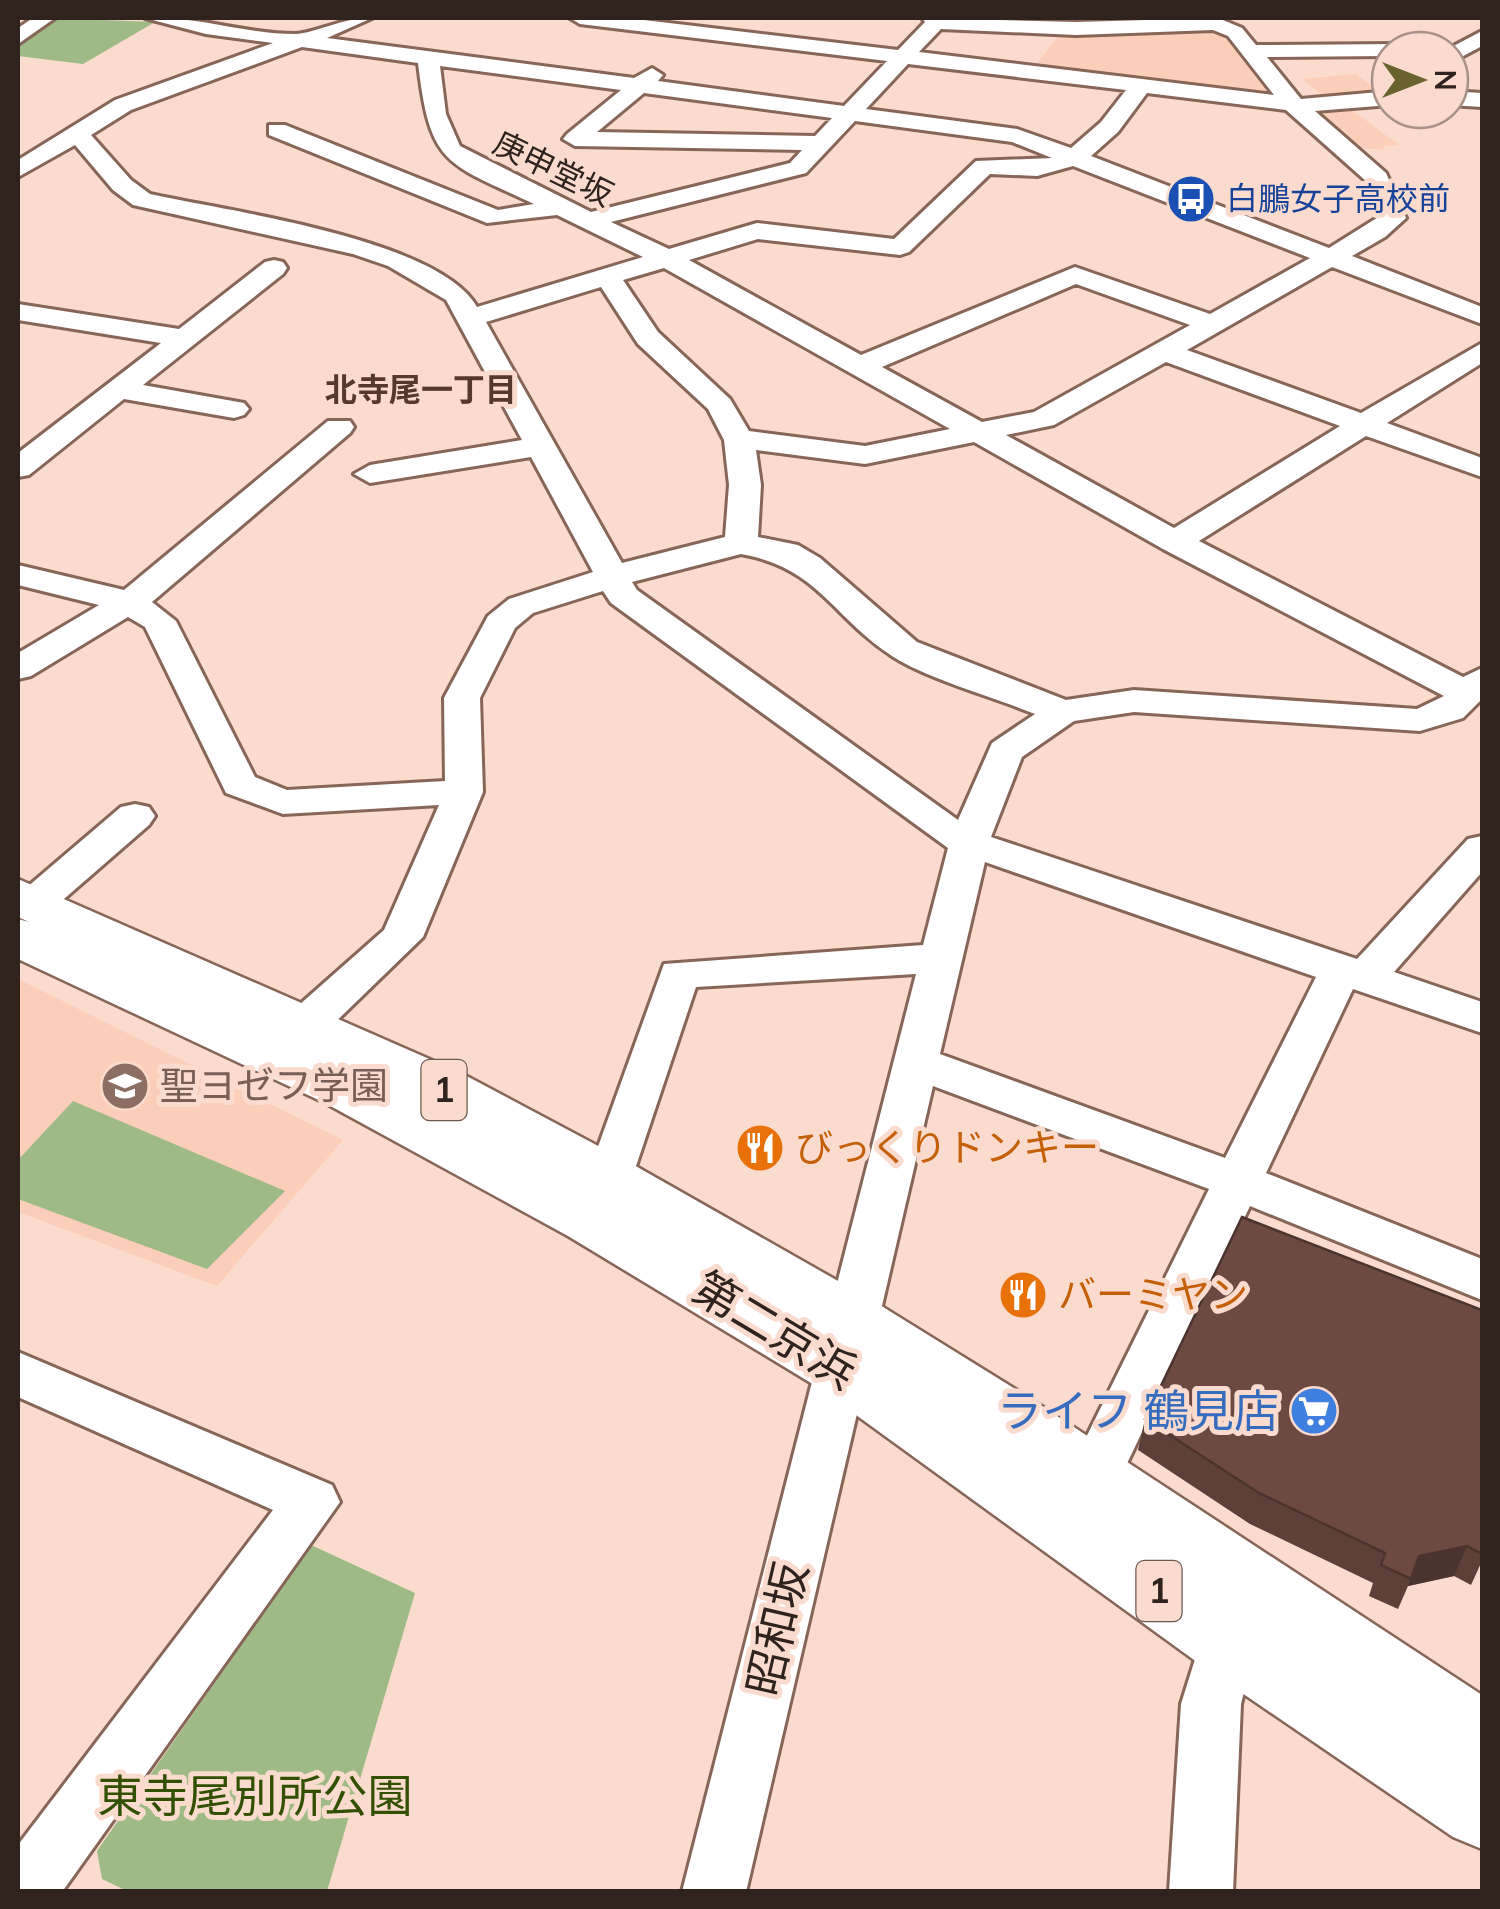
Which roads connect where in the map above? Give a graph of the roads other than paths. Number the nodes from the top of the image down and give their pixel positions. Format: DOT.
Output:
graph roads {
  1 [pos="44,18"];
  2 [pos="155,18"];
  3 [pos="362,18"];
  4 [pos="580,18"];
  5 [pos="934,20"];
  6 [pos="1209,21"];
  7 [pos="1318,28"];
  8 [pos="702,32"];
  9 [pos="18,38"];
  10 [pos="298,41"];
  11 [pos="1290,50"];
  12 [pos="1370,50"];
  13 [pos="1252,51"];
  14 [pos="428,58"];
  15 [pos="902,58"];
  16 [pos="1141,85"];
  17 [pos="638,86"];
  18 [pos="1370,99"];
  19 [pos="1294,105"];
  20 [pos="847,113"];
  21 [pos="277,130"];
  22 [pos="77,133"];
  23 [pos="819,143"];
  24 [pos="1072,158"];
  25 [pos="18,170"];
  26 [pos="556,208"];
  27 [pos="586,221"];
  28 [pos="664,257"];
  29 [pos="1326,258"];
  30 [pos="274,268"];
  31 [pos="606,275"];
  32 [pos="18,312"];
  33 [pos="1482,316"];
  34 [pos="472,317"];
  35 [pos="1212,324"];
  36 [pos="185,338"];
  37 [pos="1482,351"];
  38 [pos="1163,352"];
  39 [pos="860,366"];
  40 [pos="115,389"];
  41 [pos="234,410"];
  42 [pos="1362,424"];
  43 [pos="339,427"];
  44 [pos="982,434"];
  45 [pos="18,436"];
  46 [pos="740,440"];
  47 [pos="50,442"];
  48 [pos="541,446"];
  49 [pos="18,468"];
  50 [pos="1482,468"];
  51 [pos="370,474"];
  52 [pos="1175,542"];
  53 [pos="741,544"];
  54 [pos="18,576"];
  55 [pos="611,581"];
  56 [pos="127,602"];
  57 [pos="18,668"];
  58 [pos="1473,699"];
  59 [pos="1062,712"];
  60 [pos="464,792"];
  61 [pos="135,816"];
  62 [pos="969,843"];
  63 [pos="1482,848"];
  64 [pos="23,912"];
  65 [pos="940,958"];
  66 [pos="1353,973"];
  67 [pos="1482,1018"];
  68 [pos="306,1024"];
  69 [pos="916,1062"];
  70 [pos="610,1180"];
  71 [pos="1238,1181"];
  72 [pos="1482,1280"];
  73 [pos="846,1343"];
  74 [pos="18,1374"];
  75 [pos="1092,1480"];
  76 [pos="1228,1640"];
  77 [pos="1482,1740"];
  78 [pos="1482,1809"];
  79 [pos="27,1886"];
  80 [pos="714,1892"];
  81 [pos="1200,1892"];
  1 -- 9 [label="street"];
  2 -- 10 [label="street"];
  3 -- 10 [label="street"];
  4 -- 8 [label="street"];
  5 -- 6 [label="street"];
  5 -- 15 [label="street"];
  6 -- 13 [label="street"];
  7 -- 11 [label="street"];
  8 -- 15 [label="street"];
  8 -- 17 [label="street"];
  10 -- 14 [label="street"];
  10 -- 22 [label="street"];
  11 -- 12 [label="street"];
  11 -- 13 [label="street"];
  13 -- 19 [label="street"];
  14 -- 17 [label="street"];
  14 -- 26 [label="street, 庚申堂坂"];
  15 -- 16 [label="street"];
  15 -- 20 [label="street"];
  16 -- 19 [label="street"];
  16 -- 24 [label="street"];
  17 -- 20 [label="street"];
  17 -- 23 [label="street"];
  18 -- 19 [label="street"];
  19 -- 29 [label="street"];
  20 -- 23 [label="street"];
  20 -- 24 [label="street"];
  21 -- 26 [label="street"];
  22 -- 25 [label="street"];
  22 -- 34 [label="street"];
  23 -- 27 [label="street"];
  24 -- 28 [label="street"];
  24 -- 29 [label="street"];
  26 -- 27 [label="street, 庚申堂坂"];
  27 -- 28 [label="street, 庚申堂坂"];
  28 -- 31 [label="street"];
  28 -- 39 [label="street, 庚申堂坂"];
  29 -- 33 [label="street"];
  29 -- 35 [label="street"];
  30 -- 36 [label="street"];
  31 -- 34 [label="street"];
  31 -- 46 [label="street"];
  32 -- 36 [label="street"];
  34 -- 48 [label="street"];
  35 -- 38 [label="street"];
  35 -- 39 [label="street"];
  36 -- 40 [label="street"];
  37 -- 42 [label="street"];
  38 -- 42 [label="street"];
  38 -- 44 [label="street"];
  39 -- 44 [label="street, 庚申堂坂"];
  40 -- 41 [label="street"];
  40 -- 47 [label="street"];
  42 -- 50 [label="street"];
  42 -- 52 [label="street"];
  43 -- 56 [label="street"];
  44 -- 46 [label="street"];
  44 -- 52 [label="street, 庚申堂坂"];
  45 -- 47 [label="street"];
  46 -- 53 [label="street"];
  47 -- 49 [label="street"];
  48 -- 51 [label="street"];
  48 -- 55 [label="street"];
  52 -- 58 [label="street, 庚申堂坂"];
  53 -- 55 [label="street"];
  53 -- 59 [label="street"];
  54 -- 56 [label="street"];
  55 -- 60 [label="street"];
  55 -- 62 [label="street"];
  56 -- 57 [label="street"];
  56 -- 60 [label="street"];
  58 -- 59 [label="street"];
  59 -- 62 [label="street, 昭和坂"];
  60 -- 68 [label="street"];
  61 -- 64 [label="street"];
  62 -- 65 [label="street, 昭和坂"];
  62 -- 66 [label="street"];
  63 -- 66 [label="street"];
  64 -- 68 [label="highway, 第二京浜 / 1"];
  64 -- 73 [label="highway, 第二京浜 / 1"];
  65 -- 69 [label="street, 昭和坂"];
  65 -- 70 [label="street"];
  66 -- 67 [label="street"];
  66 -- 71 [label="street"];
  68 -- 70 [label="highway, 第二京浜 / 1"];
  69 -- 71 [label="street"];
  69 -- 73 [label="street, 昭和坂"];
  70 -- 73 [label="highway, 第二京浜 / 1"];
  71 -- 72 [label="street"];
  71 -- 75 [label="street"];
  73 -- 75 [label="highway, 第二京浜 / 1"];
  73 -- 76 [label="highway, 第二京浜 / 1"];
  73 -- 80 [label="street, 昭和坂"];
  74 -- 79 [label="street"];
  75 -- 77 [label="highway, 第二京浜 / 1"];
  76 -- 78 [label="highway, 第二京浜 / 1"];
  76 -- 81 [label="street"];
}
